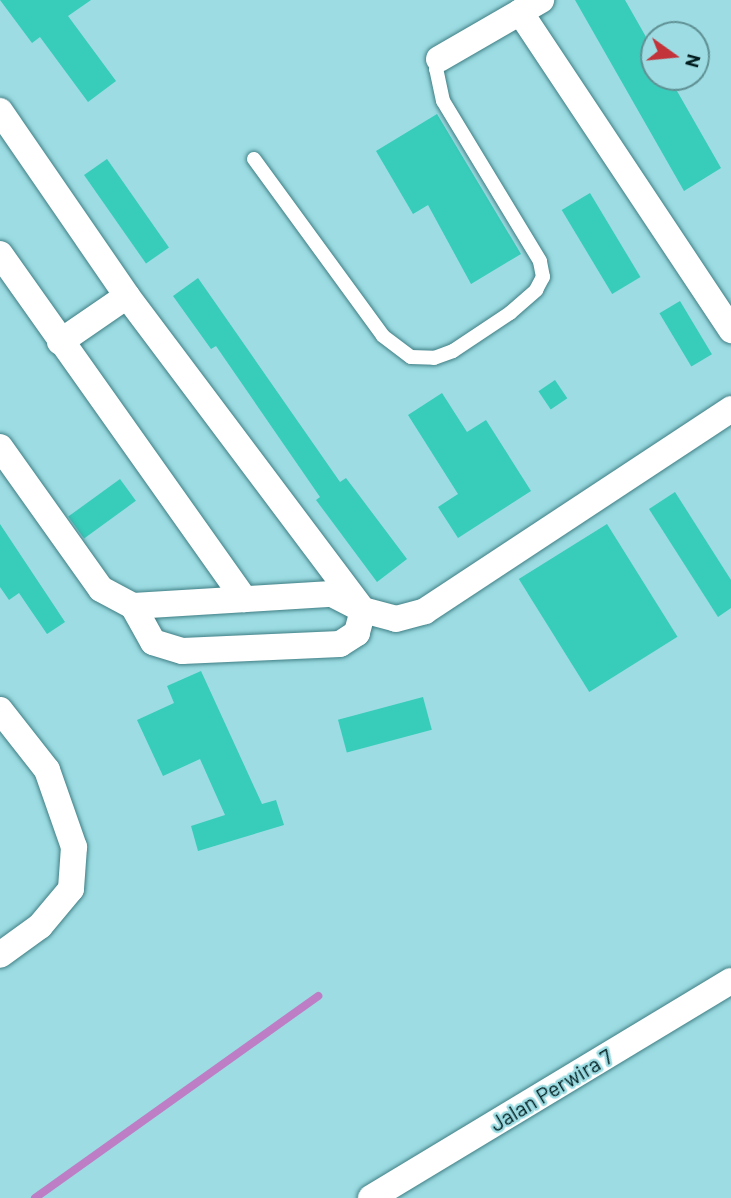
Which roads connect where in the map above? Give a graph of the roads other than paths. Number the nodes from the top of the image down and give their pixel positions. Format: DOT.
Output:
graph roads {
  1 [pos="530,6"];
  2 [pos="439,59"];
  3 [pos="0,111"];
  4 [pos="254,159"];
  5 [pos="0,254"];
  6 [pos="127,296"];
  7 [pos="731,330"];
  8 [pos="60,342"];
  9 [pos="731,409"];
  10 [pos="0,447"];
  11 [pos="244,599"];
  12 [pos="133,606"];
  13 [pos="363,610"];
  14 [pos="0,710"];
  15 [pos="0,955"];
  16 [pos="731,981"];
  17 [pos="371,1198"];
  1 -- 2 [label="street"];
  1 -- 7 [label="street"];
  2 -- 4 [label="lane"];
  3 -- 6 [label="street"];
  5 -- 8 [label="street"];
  6 -- 8 [label="street"];
  6 -- 13 [label="street"];
  8 -- 11 [label="street"];
  9 -- 13 [label="street"];
  10 -- 12 [label="street"];
  11 -- 12 [label="street"];
  11 -- 13 [label="street"];
  12 -- 13 [label="street"];
  14 -- 15 [label="street"];
  16 -- 17 [label="street, Jalan Perwira 7"];
}
